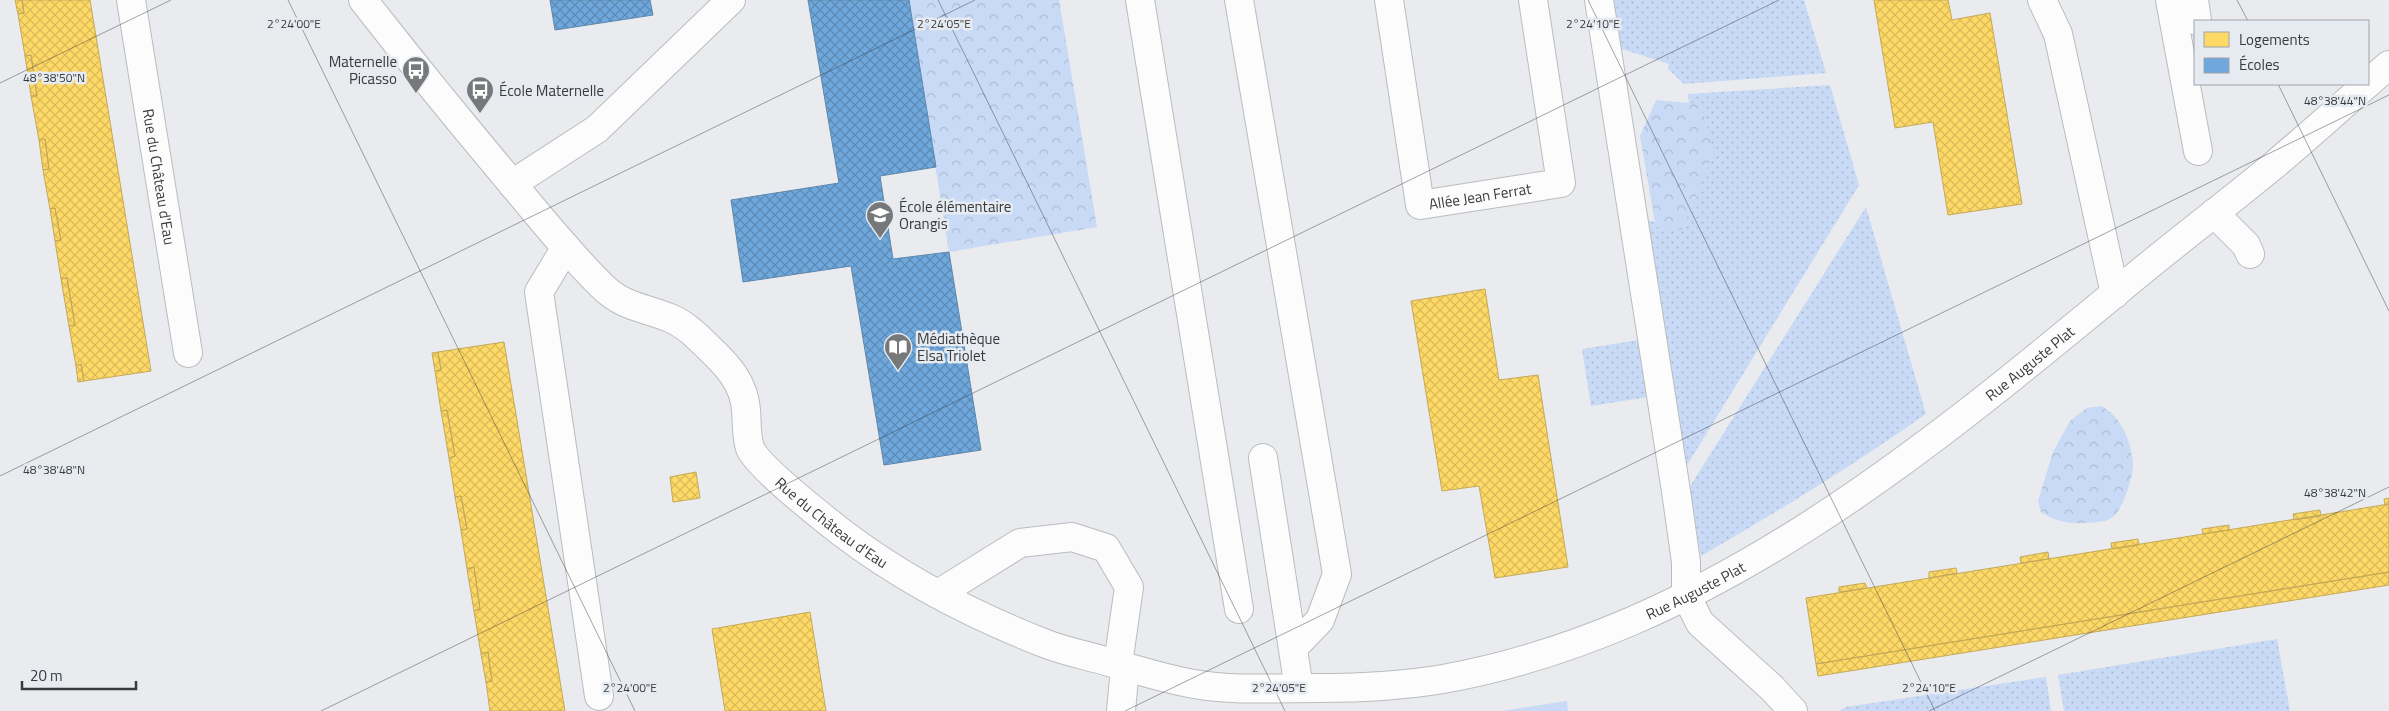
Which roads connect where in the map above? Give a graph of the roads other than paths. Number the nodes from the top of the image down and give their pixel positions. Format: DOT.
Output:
graph roads {
  1 [pos="130,0"];
  2 [pos="363,0"];
  3 [pos="731,0"];
  4 [pos="1140,0"];
  5 [pos="1239,0"];
  6 [pos="1389,0"];
  7 [pos="1533,0"];
  8 [pos="1598,0"];
  9 [pos="2042,0"];
  10 [pos="2170,0"];
  11 [pos="2194,0"];
  12 [pos="2197,20"];
  13 [pos="2389,65"];
  14 [pos="2369,82"];
  15 [pos="2205,85"];
  16 [pos="2366,85"];
  17 [pos="512,184"];
  18 [pos="2214,213"];
  19 [pos="566,247"];
  20 [pos="2250,254"];
  21 [pos="2115,294"];
  22 [pos="188,353"];
  23 [pos="1263,458"];
  24 [pos="938,594"];
  25 [pos="1686,595"];
  26 [pos="1239,609"];
  27 [pos="1293,648"];
  28 [pos="1122,666"];
  29 [pos="1199,685"];
  30 [pos="1299,688"];
  31 [pos="599,696"];
  32 [pos="1121,711"];
  33 [pos="1793,711"];
  1 -- 22 [label="street, Rue du Château d'Eau"];
  2 -- 17 [label="street, Rue du Château d'Eau"];
  3 -- 17 [label="street"];
  4 -- 26 [label="street"];
  5 -- 27 [label="street"];
  6 -- 7 [label="street, Allée Jean Ferrat"];
  8 -- 25 [label="street"];
  9 -- 21 [label="street"];
  10 -- 15 [label="street"];
  11 -- 12 [label="street"];
  13 -- 14 [label="street, Rue Auguste Plat"];
  16 -- 18 [label="street, Rue Auguste Plat"];
  17 -- 19 [label="street, Rue du Château d'Eau"];
  18 -- 20 [label="street"];
  18 -- 21 [label="street, Rue Auguste Plat"];
  19 -- 24 [label="street, Rue du Château d'Eau"];
  19 -- 31 [label="street"];
  21 -- 25 [label="street, Rue Auguste Plat"];
  23 -- 27 [label="street"];
  24 -- 28 [label="street, Rue du Château d'Eau"];
  24 -- 28 [label="street"];
  25 -- 30 [label="street, Rue Auguste Plat"];
  25 -- 33 [label="street"];
  27 -- 30 [label="street"];
  28 -- 29 [label="street, Rue du Château d'Eau"];
  28 -- 32 [label="street"];
  29 -- 30 [label="street, Rue Auguste Plat"];
}
